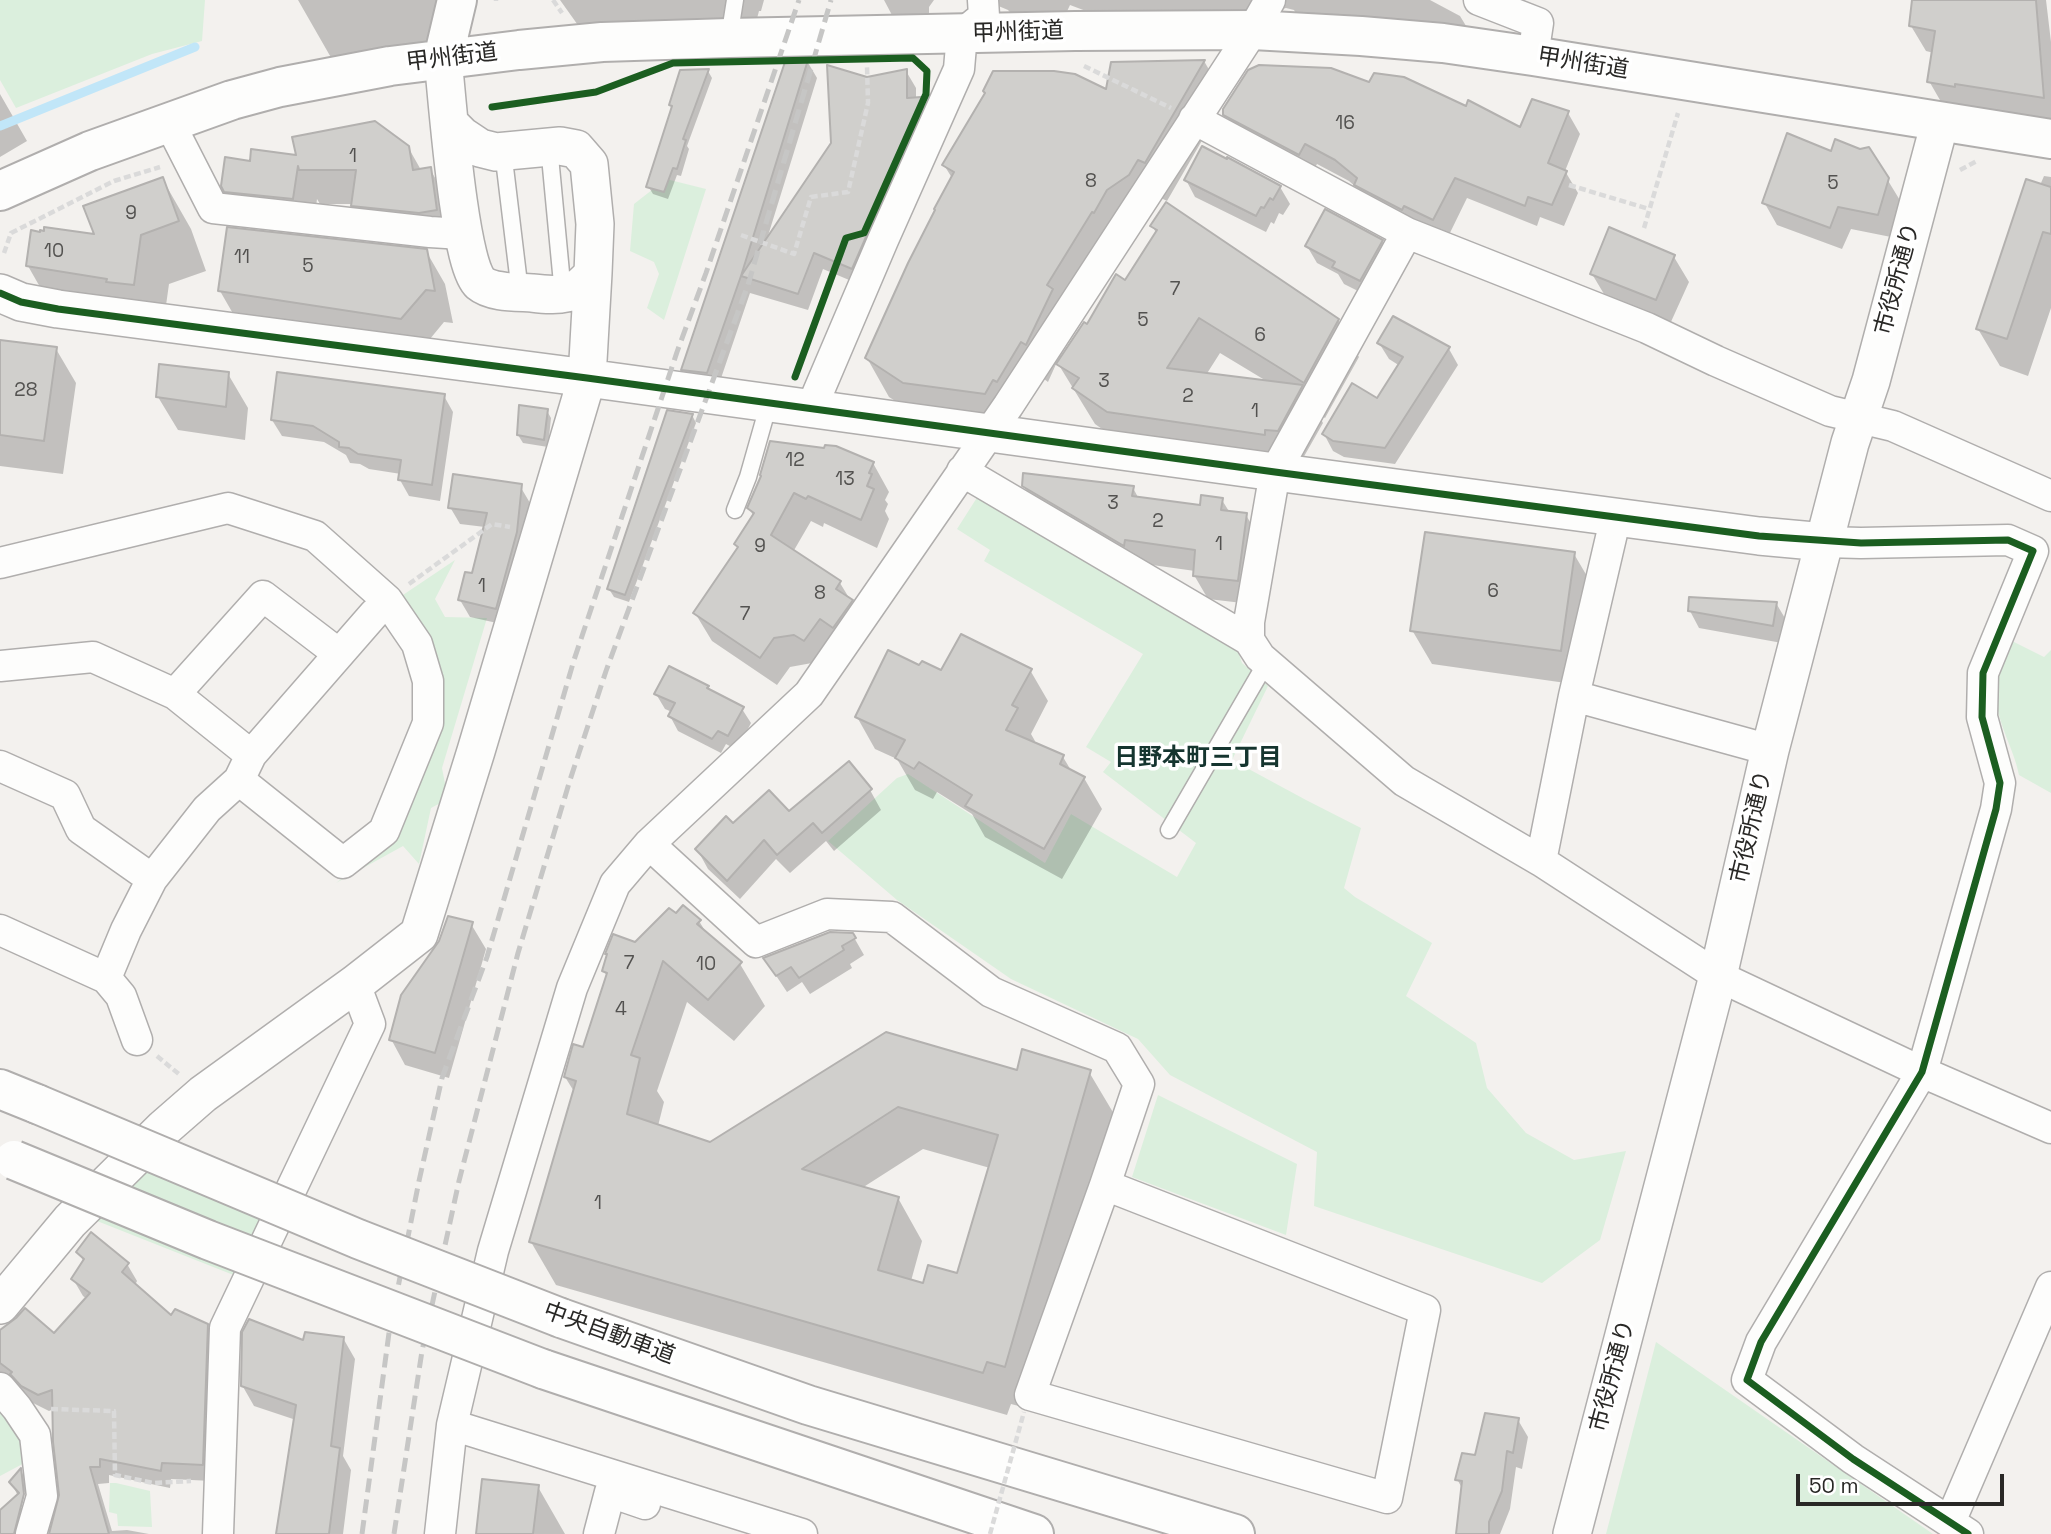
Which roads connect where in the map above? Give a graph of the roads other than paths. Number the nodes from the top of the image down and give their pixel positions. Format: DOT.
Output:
graph roads {
  1 [pos="457,0"];
  2 [pos="735,0"];
  3 [pos="983,0"];
  4 [pos="1479,0"];
  5 [pos="1262,15"];
  6 [pos="962,34"];
  7 [pos="729,38"];
  8 [pos="1533,56"];
  9 [pos="443,59"];
  10 [pos="1194,119"];
  11 [pos="169,122"];
  12 [pos="1940,122"];
  13 [pos="450,124"];
  14 [pos="2051,139"];
  15 [pos="549,146"];
  16 [pos="499,151"];
  17 [pos="0,191"];
  18 [pos="461,219"];
  19 [pos="1407,233"];
  20 [pos="593,273"];
  21 [pos="0,293"];
  22 [pos="546,294"];
  23 [pos="590,332"];
  24 [pos="587,378"];
  25 [pos="816,394"];
  26 [pos="769,403"];
  27 [pos="1858,418"];
  28 [pos="988,433"];
  29 [pos="962,471"];
  30 [pos="1275,472"];
  31 [pos="2051,496"];
  32 [pos="735,510"];
  33 [pos="1616,516"];
  34 [pos="1825,542"];
  35 [pos="0,563"];
  36 [pos="380,607"];
  37 [pos="1258,651"];
  38 [pos="339,654"];
  39 [pos="0,666"];
  40 [pos="175,694"];
  41 [pos="1574,696"];
  42 [pos="1770,750"];
  43 [pos="0,766"];
  44 [pos="245,768"];
  45 [pos="1169,830"];
  46 [pos="649,844"];
  47 [pos="1541,860"];
  48 [pos="152,879"];
  49 [pos="0,930"];
  50 [pos="1718,976"];
  51 [pos="106,978"];
  52 [pos="355,984"];
  53 [pos="137,1040"];
  54 [pos="1922,1072"];
  55 [pos="0,1089"];
  56 [pos="2051,1128"];
  57 [pos="7,1156"];
  58 [pos="1105,1185"];
  59 [pos="2051,1287"];
  60 [pos="0,1305"];
  61 [pos="2043,1331"];
  62 [pos="9,1398"];
  63 [pos="452,1425"];
  64 [pos="1959,1528"];
  65 [pos="792,1533"];
  66 [pos="31,1534"];
  67 [pos="218,1534"];
  68 [pos="440,1534"];
  69 [pos="599,1534"];
  70 [pos="737,1534"];
  71 [pos="1034,1534"];
  72 [pos="1235,1534"];
  73 [pos="1572,1534"];
  1 -- 9 [label="main road"];
  2 -- 7 [label="lane"];
  3 -- 6 [label="street"];
  4 -- 8 [label="street"];
  5 -- 6 [label="main road, 甲州街道"];
  5 -- 8 [label="main road, 甲州街道"];
  5 -- 10 [label="street"];
  6 -- 7 [label="main road, 甲州街道"];
  6 -- 25 [label="street"];
  7 -- 9 [label="main road, 甲州街道"];
  8 -- 12 [label="main road, 甲州街道"];
  9 -- 11 [label="main road, 甲州街道"];
  9 -- 13 [label="street"];
  10 -- 19 [label="street"];
  10 -- 28 [label="street"];
  11 -- 17 [label="main road, 甲州街道"];
  11 -- 18 [label="street"];
  12 -- 14 [label="main road, 甲州街道"];
  12 -- 27 [label="street, 市役所通り"];
  13 -- 16 [label="street"];
  13 -- 18 [label="street"];
  15 -- 16 [label="street"];
  15 -- 20 [label="street"];
  15 -- 22 [label="lane"];
  16 -- 18 [label="street"];
  16 -- 22 [label="lane"];
  18 -- 22 [label="street"];
  19 -- 27 [label="street"];
  19 -- 30 [label="street"];
  20 -- 22 [label="street"];
  20 -- 23 [label="street"];
  21 -- 24 [label="street"];
  22 -- 23 [label="street"];
  23 -- 24 [label="street"];
  24 -- 26 [label="street"];
  24 -- 52 [label="street"];
  25 -- 26 [label="street"];
  25 -- 28 [label="street"];
  26 -- 32 [label="lane"];
  27 -- 31 [label="street"];
  27 -- 34 [label="street, 市役所通り"];
  28 -- 29 [label="street"];
  28 -- 30 [label="street"];
  29 -- 37 [label="street"];
  29 -- 46 [label="street"];
  30 -- 33 [label="street"];
  30 -- 37 [label="street"];
  33 -- 34 [label="street"];
  33 -- 41 [label="street"];
  34 -- 42 [label="street, 市役所通り"];
  34 -- 54 [label="street"];
  35 -- 36 [label="street"];
  36 -- 38 [label="street"];
  36 -- 44 [label="street"];
  37 -- 45 [label="lane"];
  37 -- 47 [label="street"];
  38 -- 40 [label="street"];
  38 -- 44 [label="street"];
  39 -- 40 [label="street"];
  40 -- 44 [label="street"];
  41 -- 42 [label="street"];
  41 -- 47 [label="street"];
  42 -- 50 [label="street, 市役所通り"];
  43 -- 48 [label="street"];
  44 -- 48 [label="street"];
  46 -- 58 [label="street"];
  46 -- 63 [label="street"];
  47 -- 50 [label="street"];
  48 -- 51 [label="street"];
  49 -- 51 [label="street"];
  50 -- 54 [label="street"];
  50 -- 73 [label="street, 市役所通り"];
  51 -- 53 [label="street"];
  52 -- 60 [label="street"];
  52 -- 67 [label="street"];
  54 -- 56 [label="street"];
  54 -- 64 [label="street"];
  55 -- 72 [label="main road, 中央自動車道, bridge"];
  57 -- 71 [label="main road, bridge"];
  58 -- 58 [label="street"];
  59 -- 61 [label="street"];
  61 -- 64 [label="street"];
  62 -- 66 [label="street"];
  63 -- 65 [label="street"];
  63 -- 68 [label="street"];
  69 -- 70 [label="street"];
}
